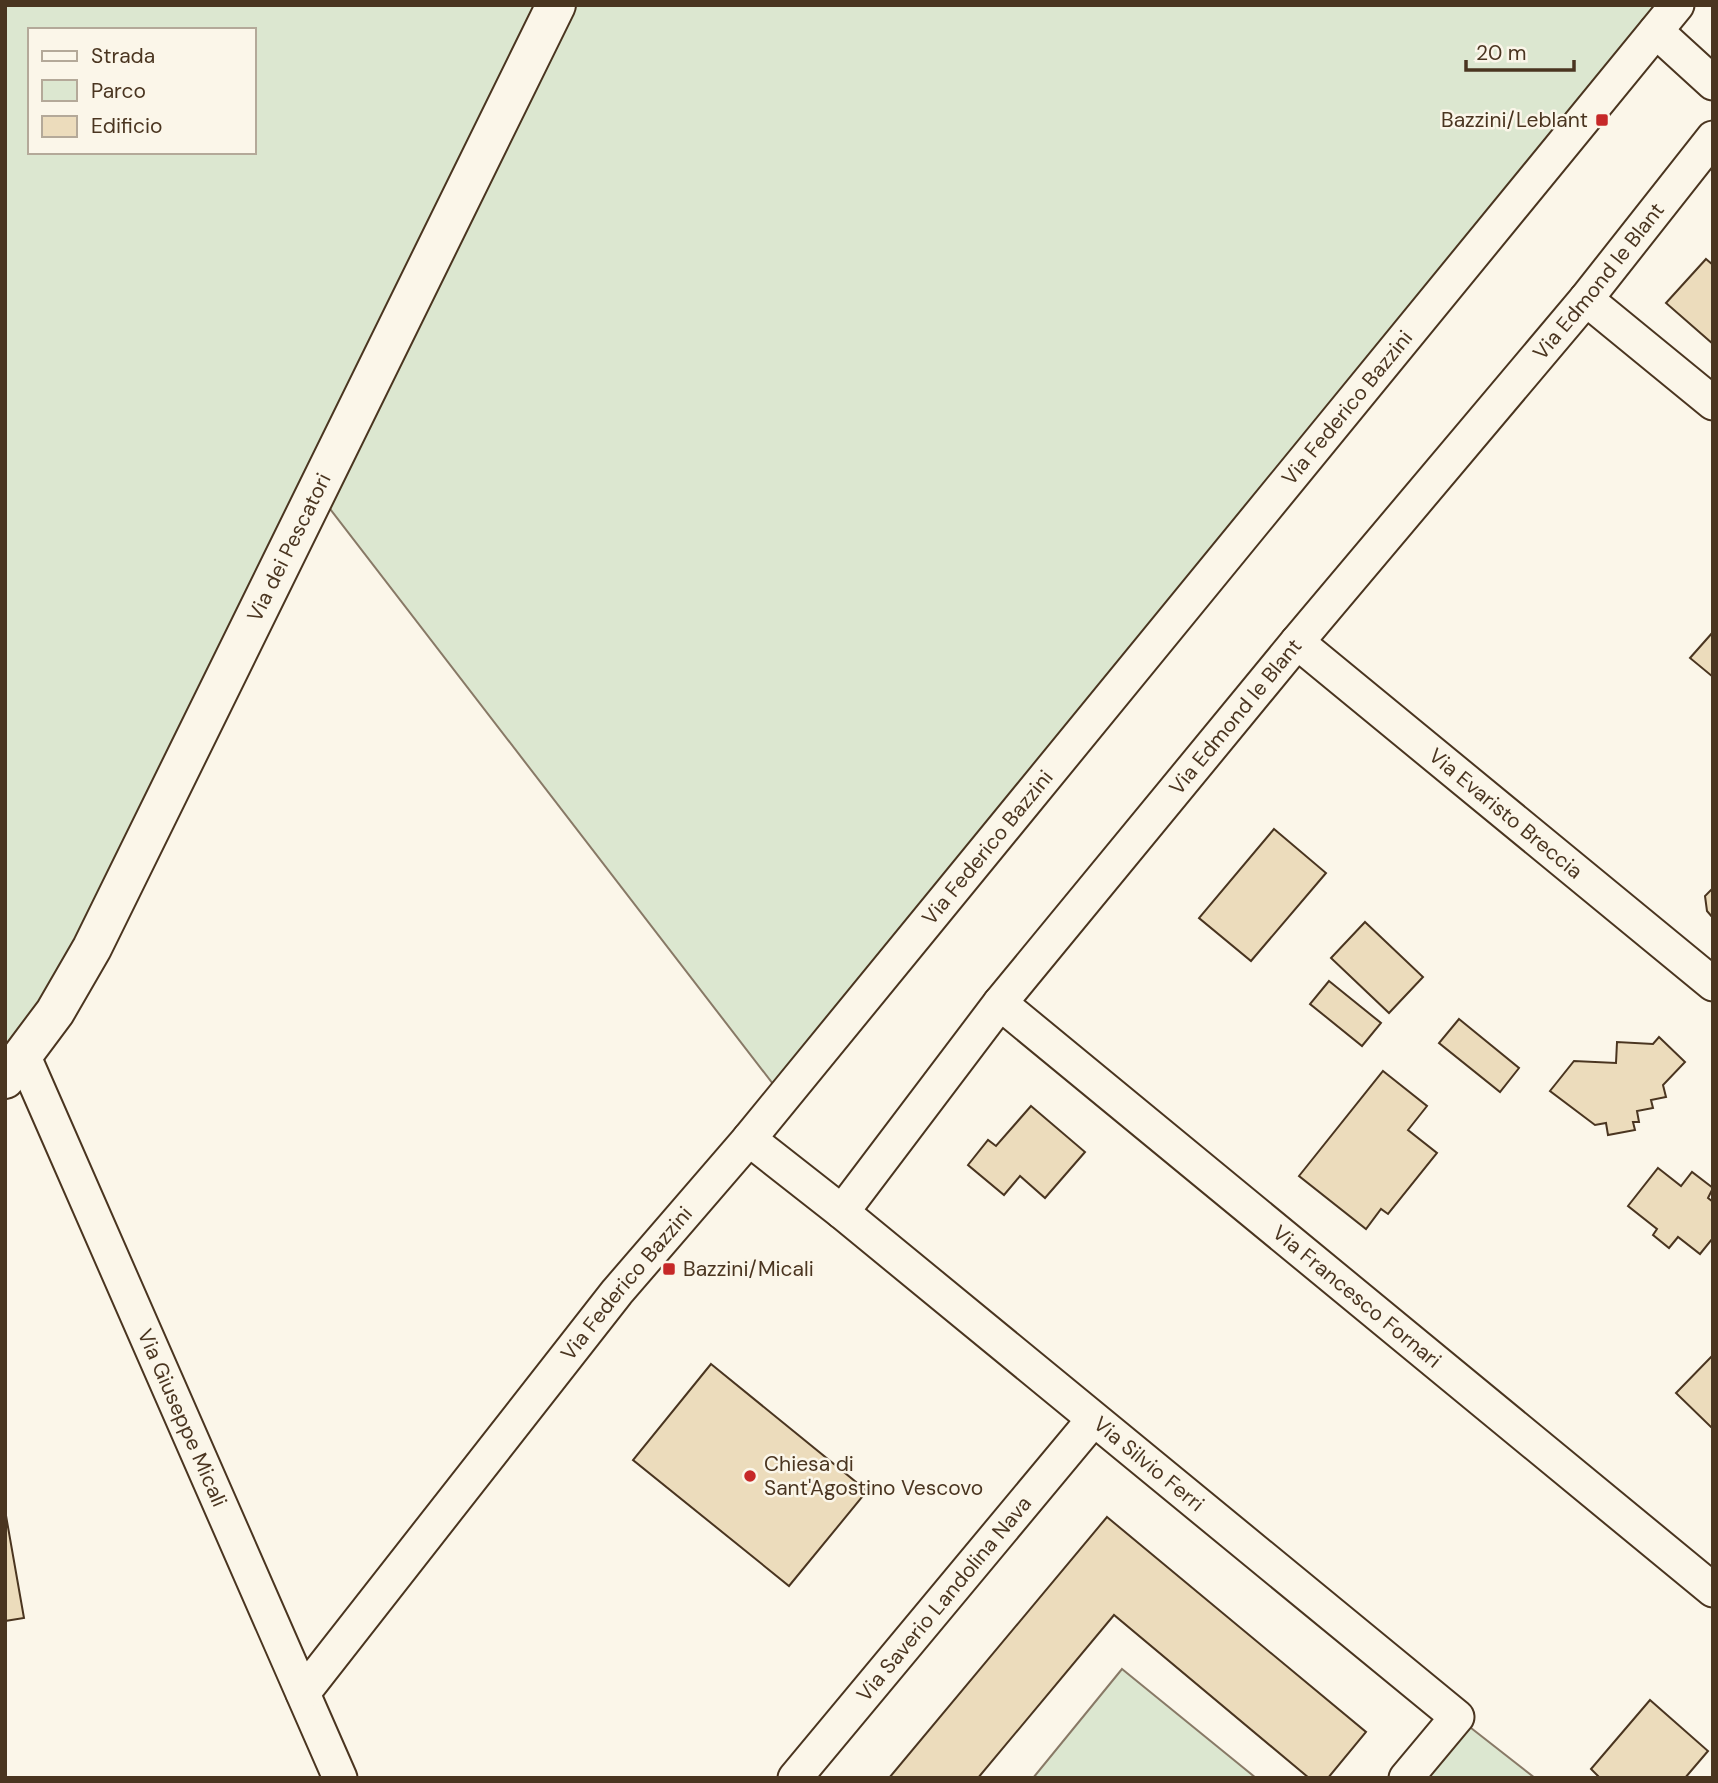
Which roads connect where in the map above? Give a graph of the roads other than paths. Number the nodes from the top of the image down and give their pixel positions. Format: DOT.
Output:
graph roads {
  1 [pos="556,5"];
  2 [pos="1677,5"];
  3 [pos="1656,31"];
  4 [pos="1713,83"];
  5 [pos="1713,138"];
  6 [pos="1586,299"];
  7 [pos="1713,403"];
  8 [pos="1297,642"];
  9 [pos="1713,984"];
  10 [pos="1000,1003"];
  11 [pos="14,1068"];
  12 [pos="749,1139"];
  13 [pos="842,1212"];
  14 [pos="1093,1420"];
  15 [pos="1713,1590"];
  16 [pos="303,1693"];
  17 [pos="340,1778"];
  18 [pos="795,1778"];
  19 [pos="1406,1778"];
  1 -- 11 [label="street, Via dei Pescatori"];
  2 -- 3 [label="street, Via Federico Bazzini"];
  3 -- 4 [label="street"];
  3 -- 12 [label="street, Via Federico Bazzini"];
  5 -- 6 [label="street, Via Edmond le Blant"];
  6 -- 7 [label="street"];
  6 -- 8 [label="street, Via Edmond le Blant"];
  8 -- 9 [label="street, Via Evaristo Breccia"];
  8 -- 10 [label="street, Via Edmond le Blant"];
  10 -- 13 [label="street, Via Edmond le Blant"];
  10 -- 15 [label="street, Via Francesco Fornari"];
  11 -- 16 [label="street, Via Giuseppe Micali"];
  12 -- 13 [label="street"];
  12 -- 16 [label="street, Via Federico Bazzini"];
  13 -- 14 [label="street, Via Silvio Ferri"];
  14 -- 18 [label="street, Via Saverio Landolina Nava"];
  14 -- 19 [label="street, Via Silvio Ferri"];
  16 -- 17 [label="street, Via Giuseppe Micali"];
}
